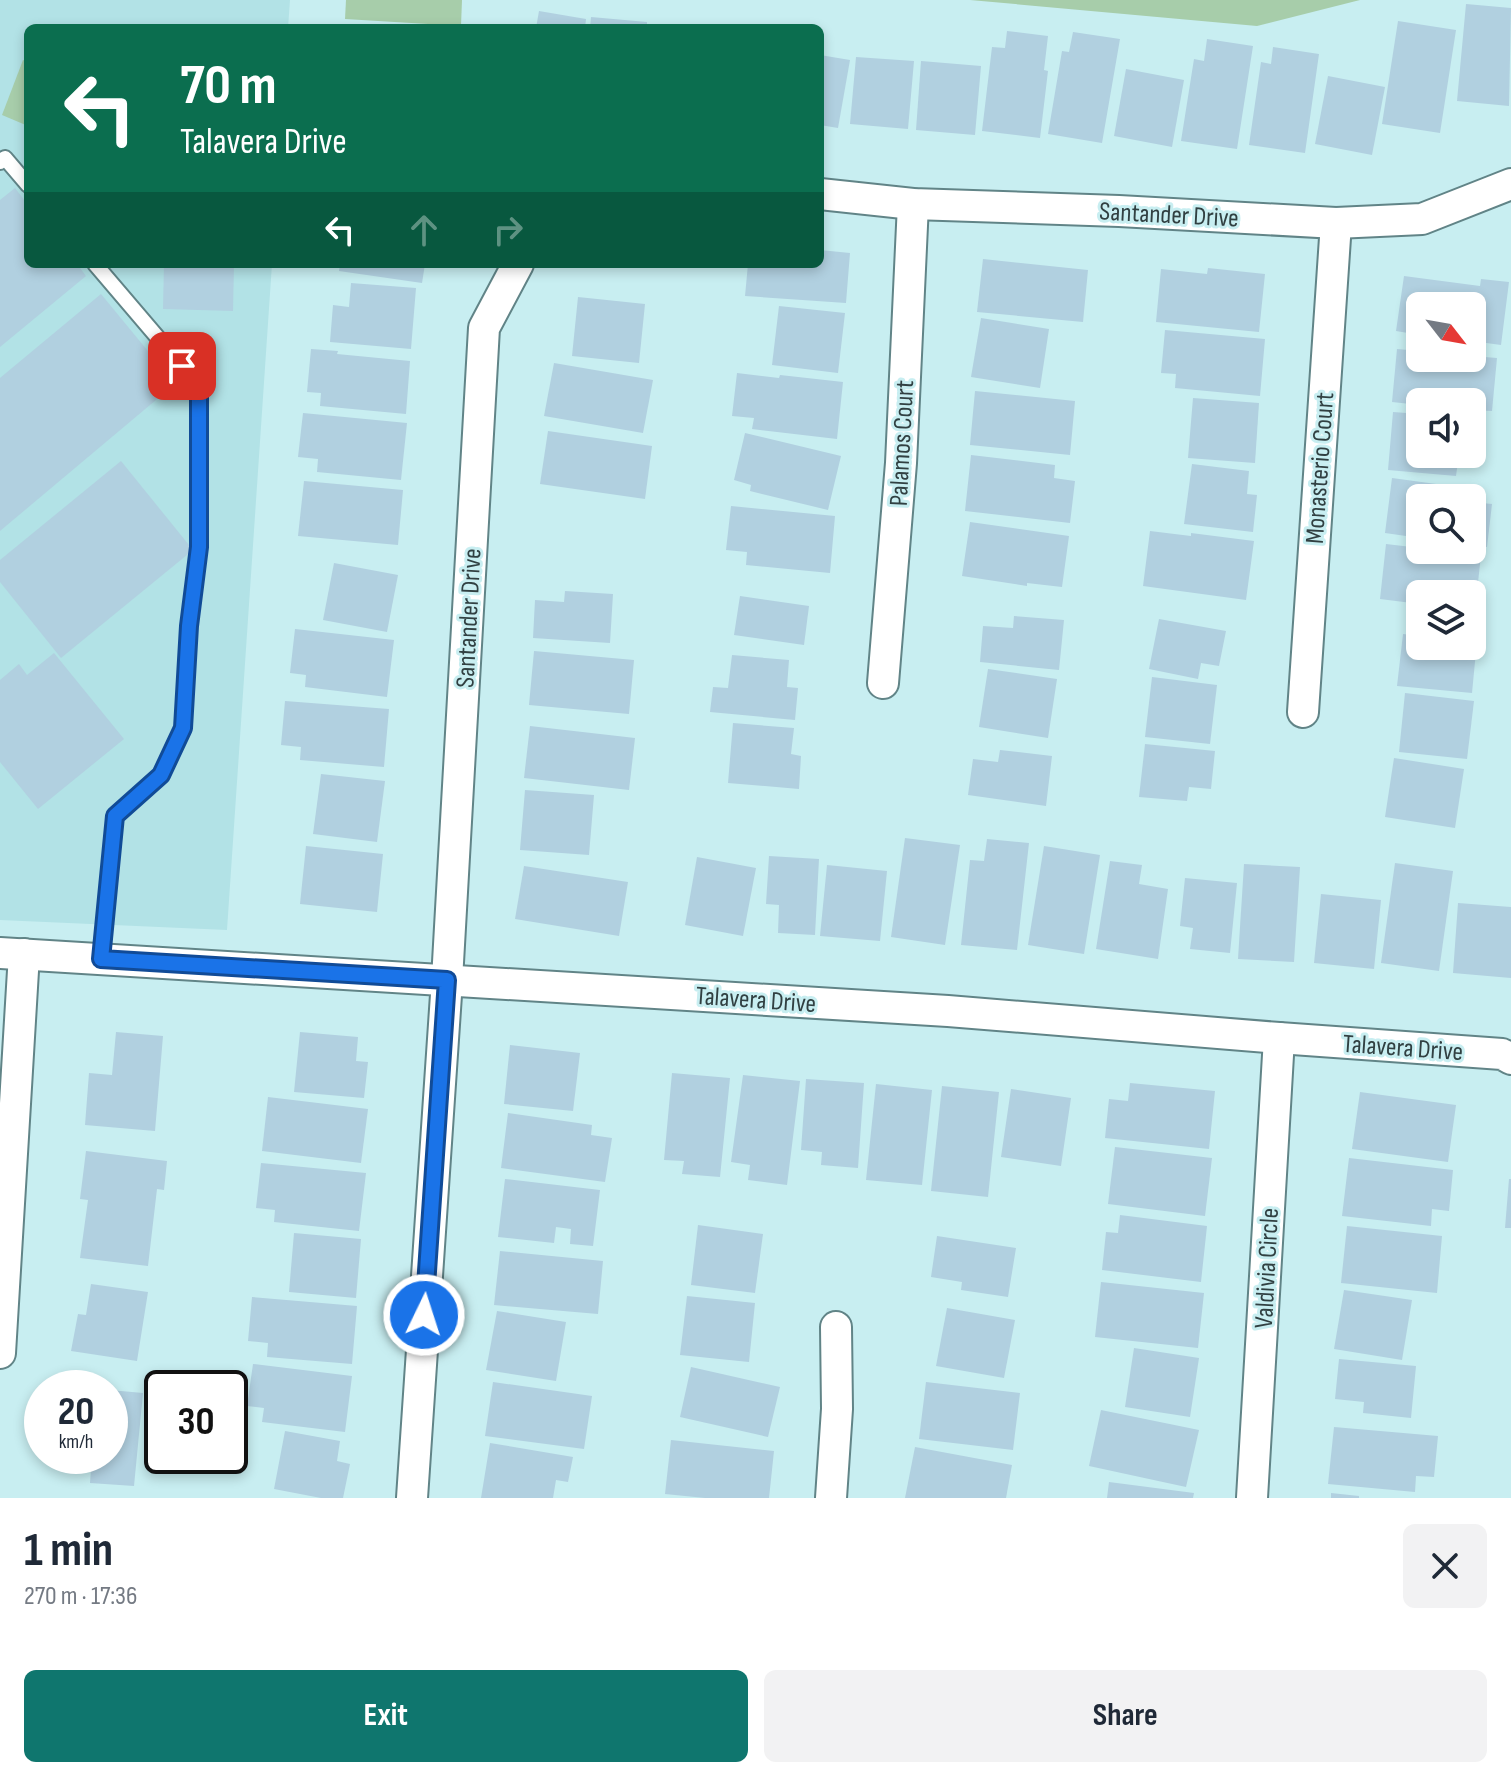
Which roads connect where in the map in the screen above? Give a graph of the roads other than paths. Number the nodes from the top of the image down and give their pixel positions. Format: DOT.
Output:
graph roads {
  1 [pos="0,162"];
  2 [pos="24,180"];
  3 [pos="1511,184"];
  4 [pos="824,194"];
  5 [pos="913,204"];
  6 [pos="1336,223"];
  7 [pos="98,268"];
  8 [pos="516,268"];
  9 [pos="883,683"];
  10 [pos="1303,712"];
  11 [pos="12,954"];
  12 [pos="101,959"];
  13 [pos="447,980"];
  14 [pos="1279,1038"];
  15 [pos="1511,1059"];
  16 [pos="836,1327"];
  17 [pos="0,1353"];
  18 [pos="412,1498"];
  19 [pos="831,1498"];
  20 [pos="1252,1498"];
  1 -- 2 [label="lane"];
  3 -- 6 [label="street, Santander Drive"];
  4 -- 5 [label="street, Santander Drive"];
  5 -- 6 [label="street, Santander Drive"];
  5 -- 9 [label="street, Palamos Court"];
  6 -- 10 [label="street, Monasterio Court"];
  7 -- 12 [label="lane"];
  8 -- 13 [label="street, Santander Drive"];
  11 -- 12 [label="street, Talavera Drive"];
  11 -- 17 [label="street"];
  12 -- 13 [label="street, Talavera Drive"];
  13 -- 14 [label="street, Talavera Drive"];
  13 -- 18 [label="street"];
  14 -- 15 [label="street, Talavera Drive"];
  14 -- 20 [label="street, Valdivia Circle"];
  16 -- 19 [label="street"];
}
